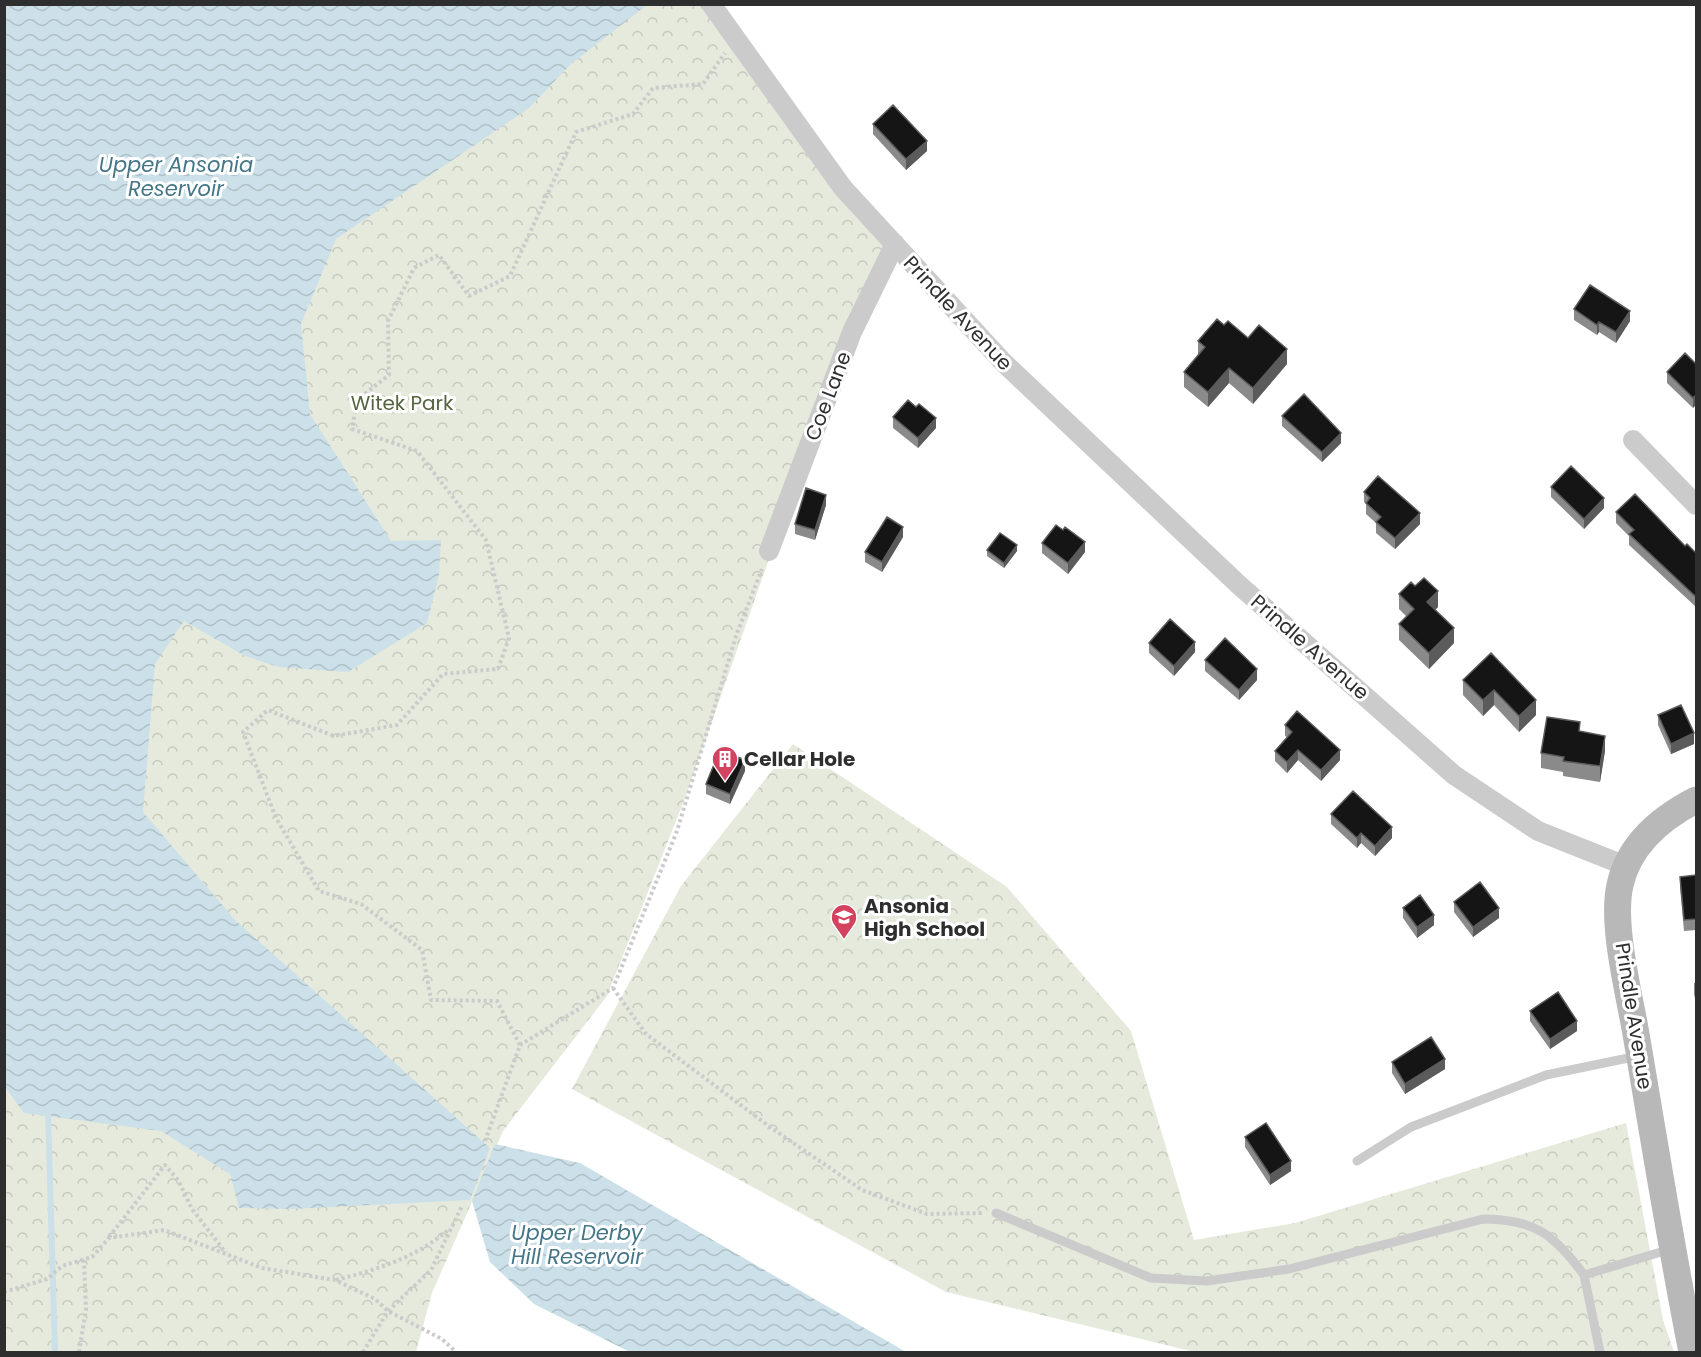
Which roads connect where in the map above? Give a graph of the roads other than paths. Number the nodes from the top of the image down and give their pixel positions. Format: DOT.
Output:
graph roads {
  1 [pos="711,4"];
  2 [pos="895,244"];
  3 [pos="1633,440"];
  4 [pos="1696,505"];
  5 [pos="769,551"];
  6 [pos="1696,800"];
  7 [pos="1626,866"];
  8 [pos="1640,1056"];
  9 [pos="1357,1161"];
  10 [pos="996,1213"];
  11 [pos="1673,1248"];
  12 [pos="1584,1275"];
  13 [pos="1600,1353"];
  14 [pos="1692,1353"];
  1 -- 2 [label="street, Prindle Avenue"];
  2 -- 5 [label="street, Coe Lane"];
  2 -- 7 [label="street, Prindle Avenue"];
  3 -- 4 [label="street"];
  6 -- 7 [label="main road"];
  7 -- 8 [label="main road, Prindle Avenue"];
  8 -- 9 [label="lane"];
  8 -- 11 [label="main road, Prindle Avenue"];
  10 -- 12 [label="lane"];
  11 -- 12 [label="lane"];
  11 -- 14 [label="main road, Prindle Avenue"];
  12 -- 13 [label="lane"];
}
